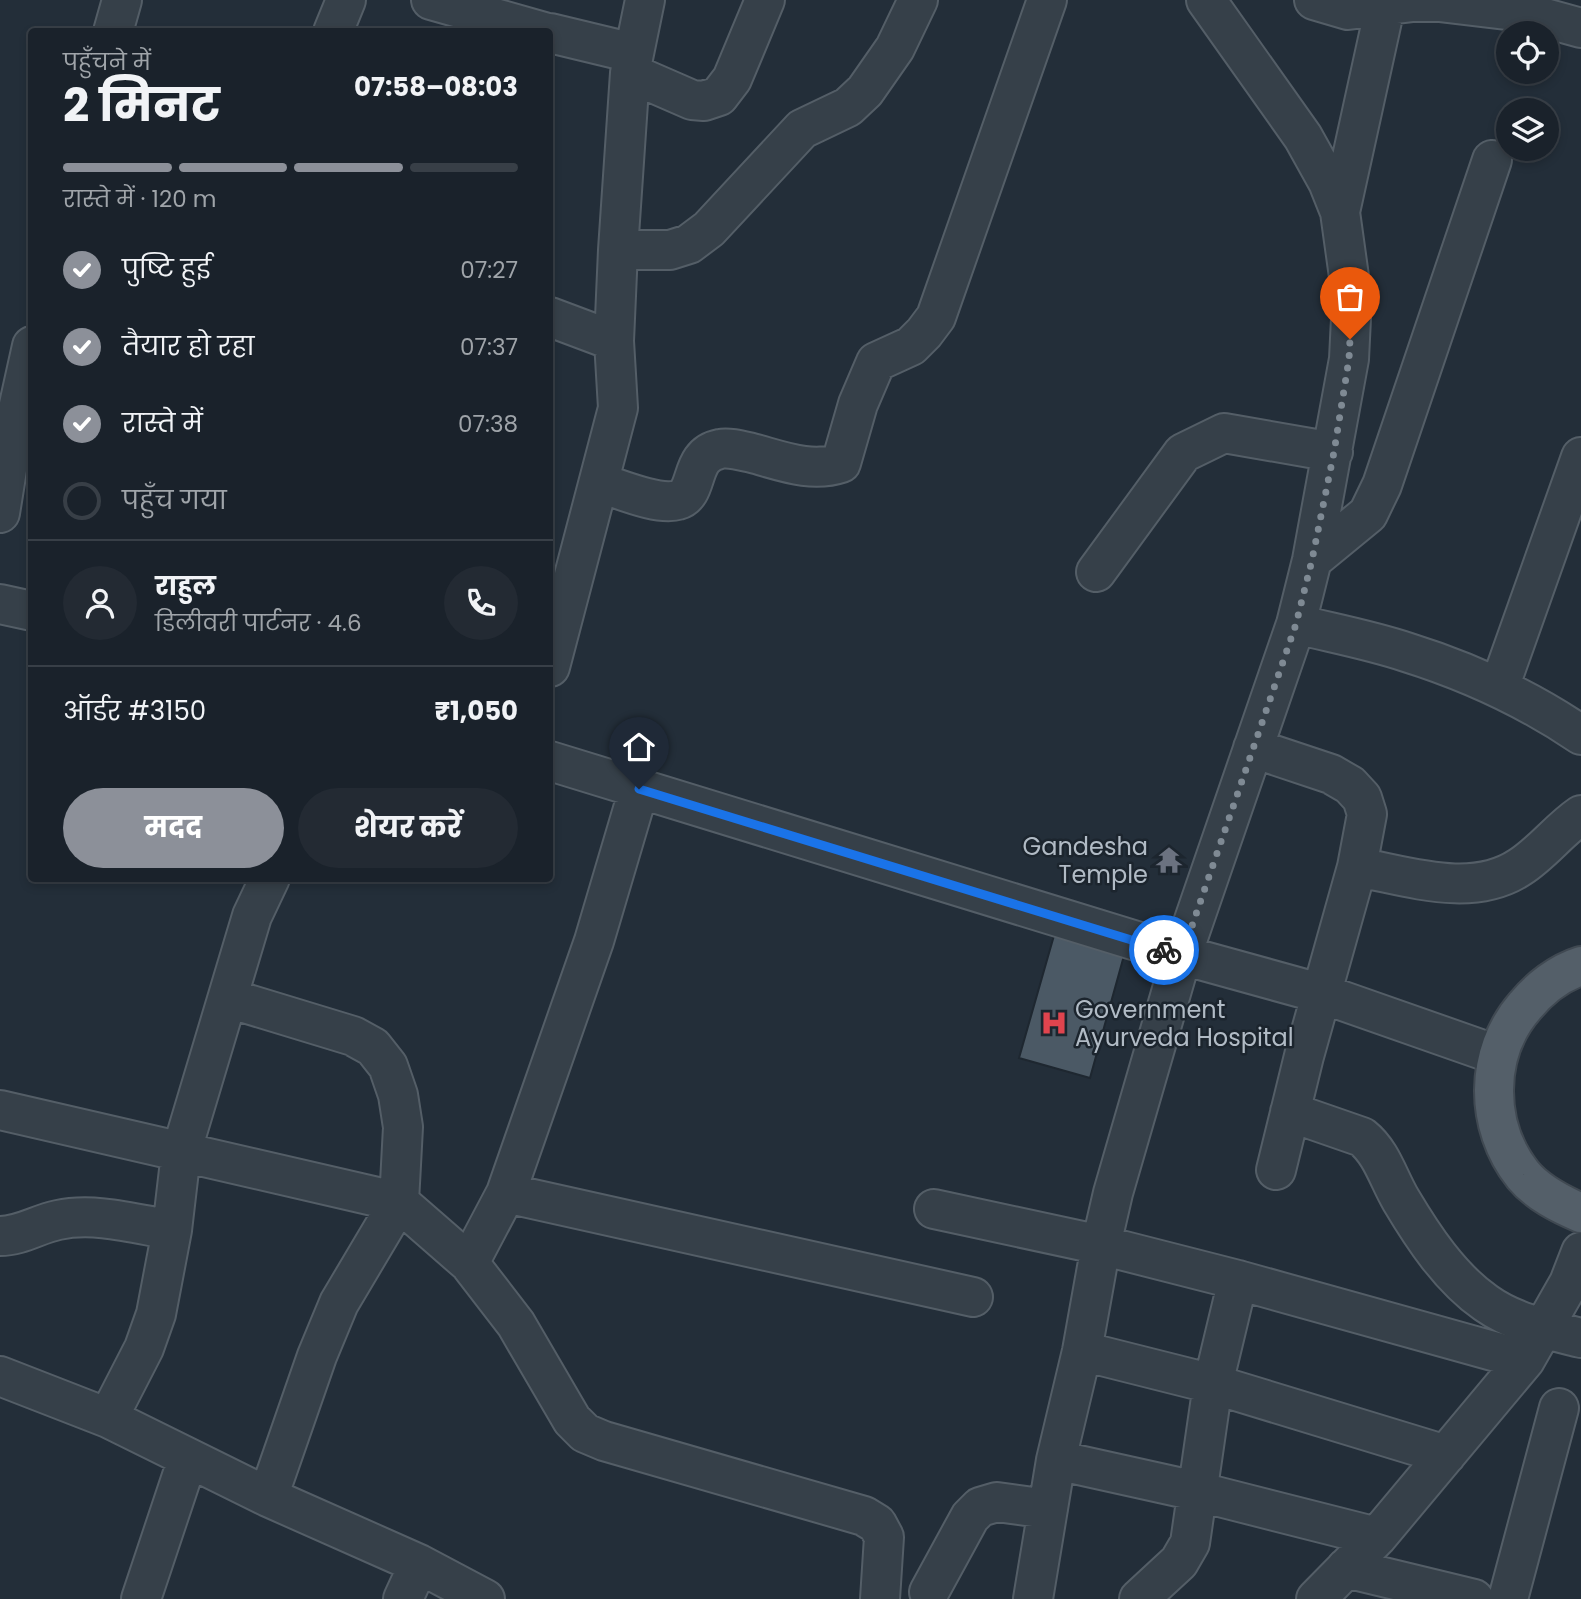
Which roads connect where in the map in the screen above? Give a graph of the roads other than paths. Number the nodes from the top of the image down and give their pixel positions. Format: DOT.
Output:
graph roads {
  1 [pos="122,0"];
  2 [pos="346,0"];
  3 [pos="431,0"];
  4 [pos="645,0"];
  5 [pos="765,0"];
  6 [pos="918,0"];
  7 [pos="1047,0"];
  8 [pos="1206,0"];
  9 [pos="1314,0"];
  10 [pos="1525,6"];
  11 [pos="1385,7"];
  12 [pos="114,28"];
  13 [pos="335,28"];
  14 [pos="530,28"];
  15 [pos="1581,28"];
  16 [pos="553,34"];
  17 [pos="631,63"];
  18 [pos="1492,160"];
  19 [pos="1340,212"];
  20 [pos="618,250"];
  21 [pos="553,318"];
  22 [pos="614,341"];
  23 [pos="28,364"];
  24 [pos="1334,452"];
  25 [pos="1581,457"];
  26 [pos="600,483"];
  27 [pos="0,513"];
  28 [pos="1312,560"];
  29 [pos="1096,572"];
  30 [pos="0,604"];
  31 [pos="28,610"];
  32 [pos="1296,624"];
  33 [pos="554,628"];
  34 [pos="1499,688"];
  35 [pos="1581,735"];
  36 [pos="1253,748"];
  37 [pos="553,762"];
  38 [pos="639,789"];
  39 [pos="1581,815"];
  40 [pos="1357,867"];
  41 [pos="268,882"];
  42 [pos="1182,955"];
  43 [pos="1581,967"];
  44 [pos="1323,994"];
  45 [pos="228,998"];
  46 [pos="1497,1055"];
  47 [pos="0,1110"];
  48 [pos="1290,1112"];
  49 [pos="181,1153"];
  50 [pos="1276,1170"];
  51 [pos="506,1193"];
  52 [pos="399,1202"];
  53 [pos="934,1209"];
  54 [pos="1581,1213"];
  55 [pos="173,1230"];
  56 [pos="0,1236"];
  57 [pos="1101,1245"];
  58 [pos="1581,1252"];
  59 [pos="469,1263"];
  60 [pos="1238,1280"];
  61 [pos="973,1297"];
  62 [pos="1581,1338"];
  63 [pos="1534,1345"];
  64 [pos="1082,1351"];
  65 [pos="0,1376"];
  66 [pos="1213,1384"];
  67 [pos="1501,1390"];
  68 [pos="1570,1411"];
  69 [pos="108,1418"];
  70 [pos="1446,1455"];
  71 [pos="188,1458"];
  72 [pos="1056,1460"];
  73 [pos="1196,1491"];
  74 [pos="268,1497"];
  75 [pos="1048,1509"];
  76 [pos="1377,1537"];
  77 [pos="419,1564"];
  78 [pos="1346,1567"];
  79 [pos="1044,1593"];
  80 [pos="940,1595"];
  81 [pos="141,1599"];
  82 [pos="403,1599"];
  83 [pos="485,1599"];
  84 [pos="880,1599"];
  85 [pos="889,1599"];
  86 [pos="1139,1599"];
  87 [pos="1316,1599"];
  88 [pos="1474,1599"];
  89 [pos="1508,1599"];
  1 -- 12 [label="street"];
  2 -- 13 [label="street"];
  3 -- 14 [label="street"];
  4 -- 17 [label="street"];
  5 -- 17 [label="street"];
  6 -- 20 [label="street"];
  7 -- 26 [label="street"];
  8 -- 19 [label="street"];
  9 -- 11 [label="street"];
  10 -- 11 [label="street"];
  10 -- 15 [label="street"];
  11 -- 19 [label="street"];
  16 -- 17 [label="street"];
  17 -- 20 [label="street"];
  18 -- 28 [label="street"];
  19 -- 24 [label="street"];
  20 -- 22 [label="street"];
  21 -- 22 [label="street"];
  22 -- 26 [label="street"];
  23 -- 27 [label="street"];
  24 -- 28 [label="street"];
  24 -- 29 [label="street"];
  25 -- 34 [label="street"];
  26 -- 33 [label="street"];
  28 -- 32 [label="street"];
  30 -- 31 [label="street"];
  32 -- 34 [label="street"];
  32 -- 36 [label="street"];
  34 -- 35 [label="street"];
  36 -- 40 [label="street"];
  36 -- 42 [label="street"];
  37 -- 38 [label="street"];
  38 -- 42 [label="street"];
  38 -- 51 [label="street"];
  39 -- 40 [label="street"];
  40 -- 44 [label="street"];
  41 -- 45 [label="street"];
  42 -- 44 [label="street"];
  42 -- 57 [label="street"];
  43 -- 46 [label="main road"];
  44 -- 46 [label="street"];
  44 -- 48 [label="street"];
  45 -- 49 [label="street"];
  45 -- 52 [label="street"];
  46 -- 54 [label="main road"];
  47 -- 49 [label="street"];
  48 -- 50 [label="street"];
  48 -- 63 [label="street"];
  49 -- 52 [label="street"];
  49 -- 55 [label="street"];
  51 -- 59 [label="street"];
  51 -- 61 [label="street"];
  52 -- 59 [label="street"];
  52 -- 74 [label="street"];
  53 -- 57 [label="street"];
  55 -- 56 [label="street"];
  55 -- 69 [label="street"];
  57 -- 60 [label="street"];
  57 -- 64 [label="street"];
  58 -- 63 [label="street"];
  59 -- 84 [label="street"];
  60 -- 63 [label="street"];
  60 -- 66 [label="street"];
  62 -- 63 [label="street"];
  63 -- 67 [label="street"];
  64 -- 66 [label="street"];
  64 -- 72 [label="street"];
  65 -- 69 [label="street"];
  66 -- 70 [label="street"];
  66 -- 73 [label="street"];
  67 -- 68 [label="street"];
  67 -- 70 [label="street"];
  68 -- 89 [label="street"];
  69 -- 71 [label="street"];
  70 -- 76 [label="street"];
  71 -- 74 [label="street"];
  71 -- 81 [label="street"];
  72 -- 73 [label="street"];
  72 -- 75 [label="street"];
  73 -- 76 [label="street"];
  73 -- 86 [label="street"];
  74 -- 77 [label="street"];
  75 -- 79 [label="street"];
  75 -- 80 [label="street"];
  76 -- 78 [label="street"];
  77 -- 82 [label="street"];
  77 -- 83 [label="street"];
  78 -- 87 [label="street"];
  78 -- 88 [label="street"];
  80 -- 85 [label="street"];
}
